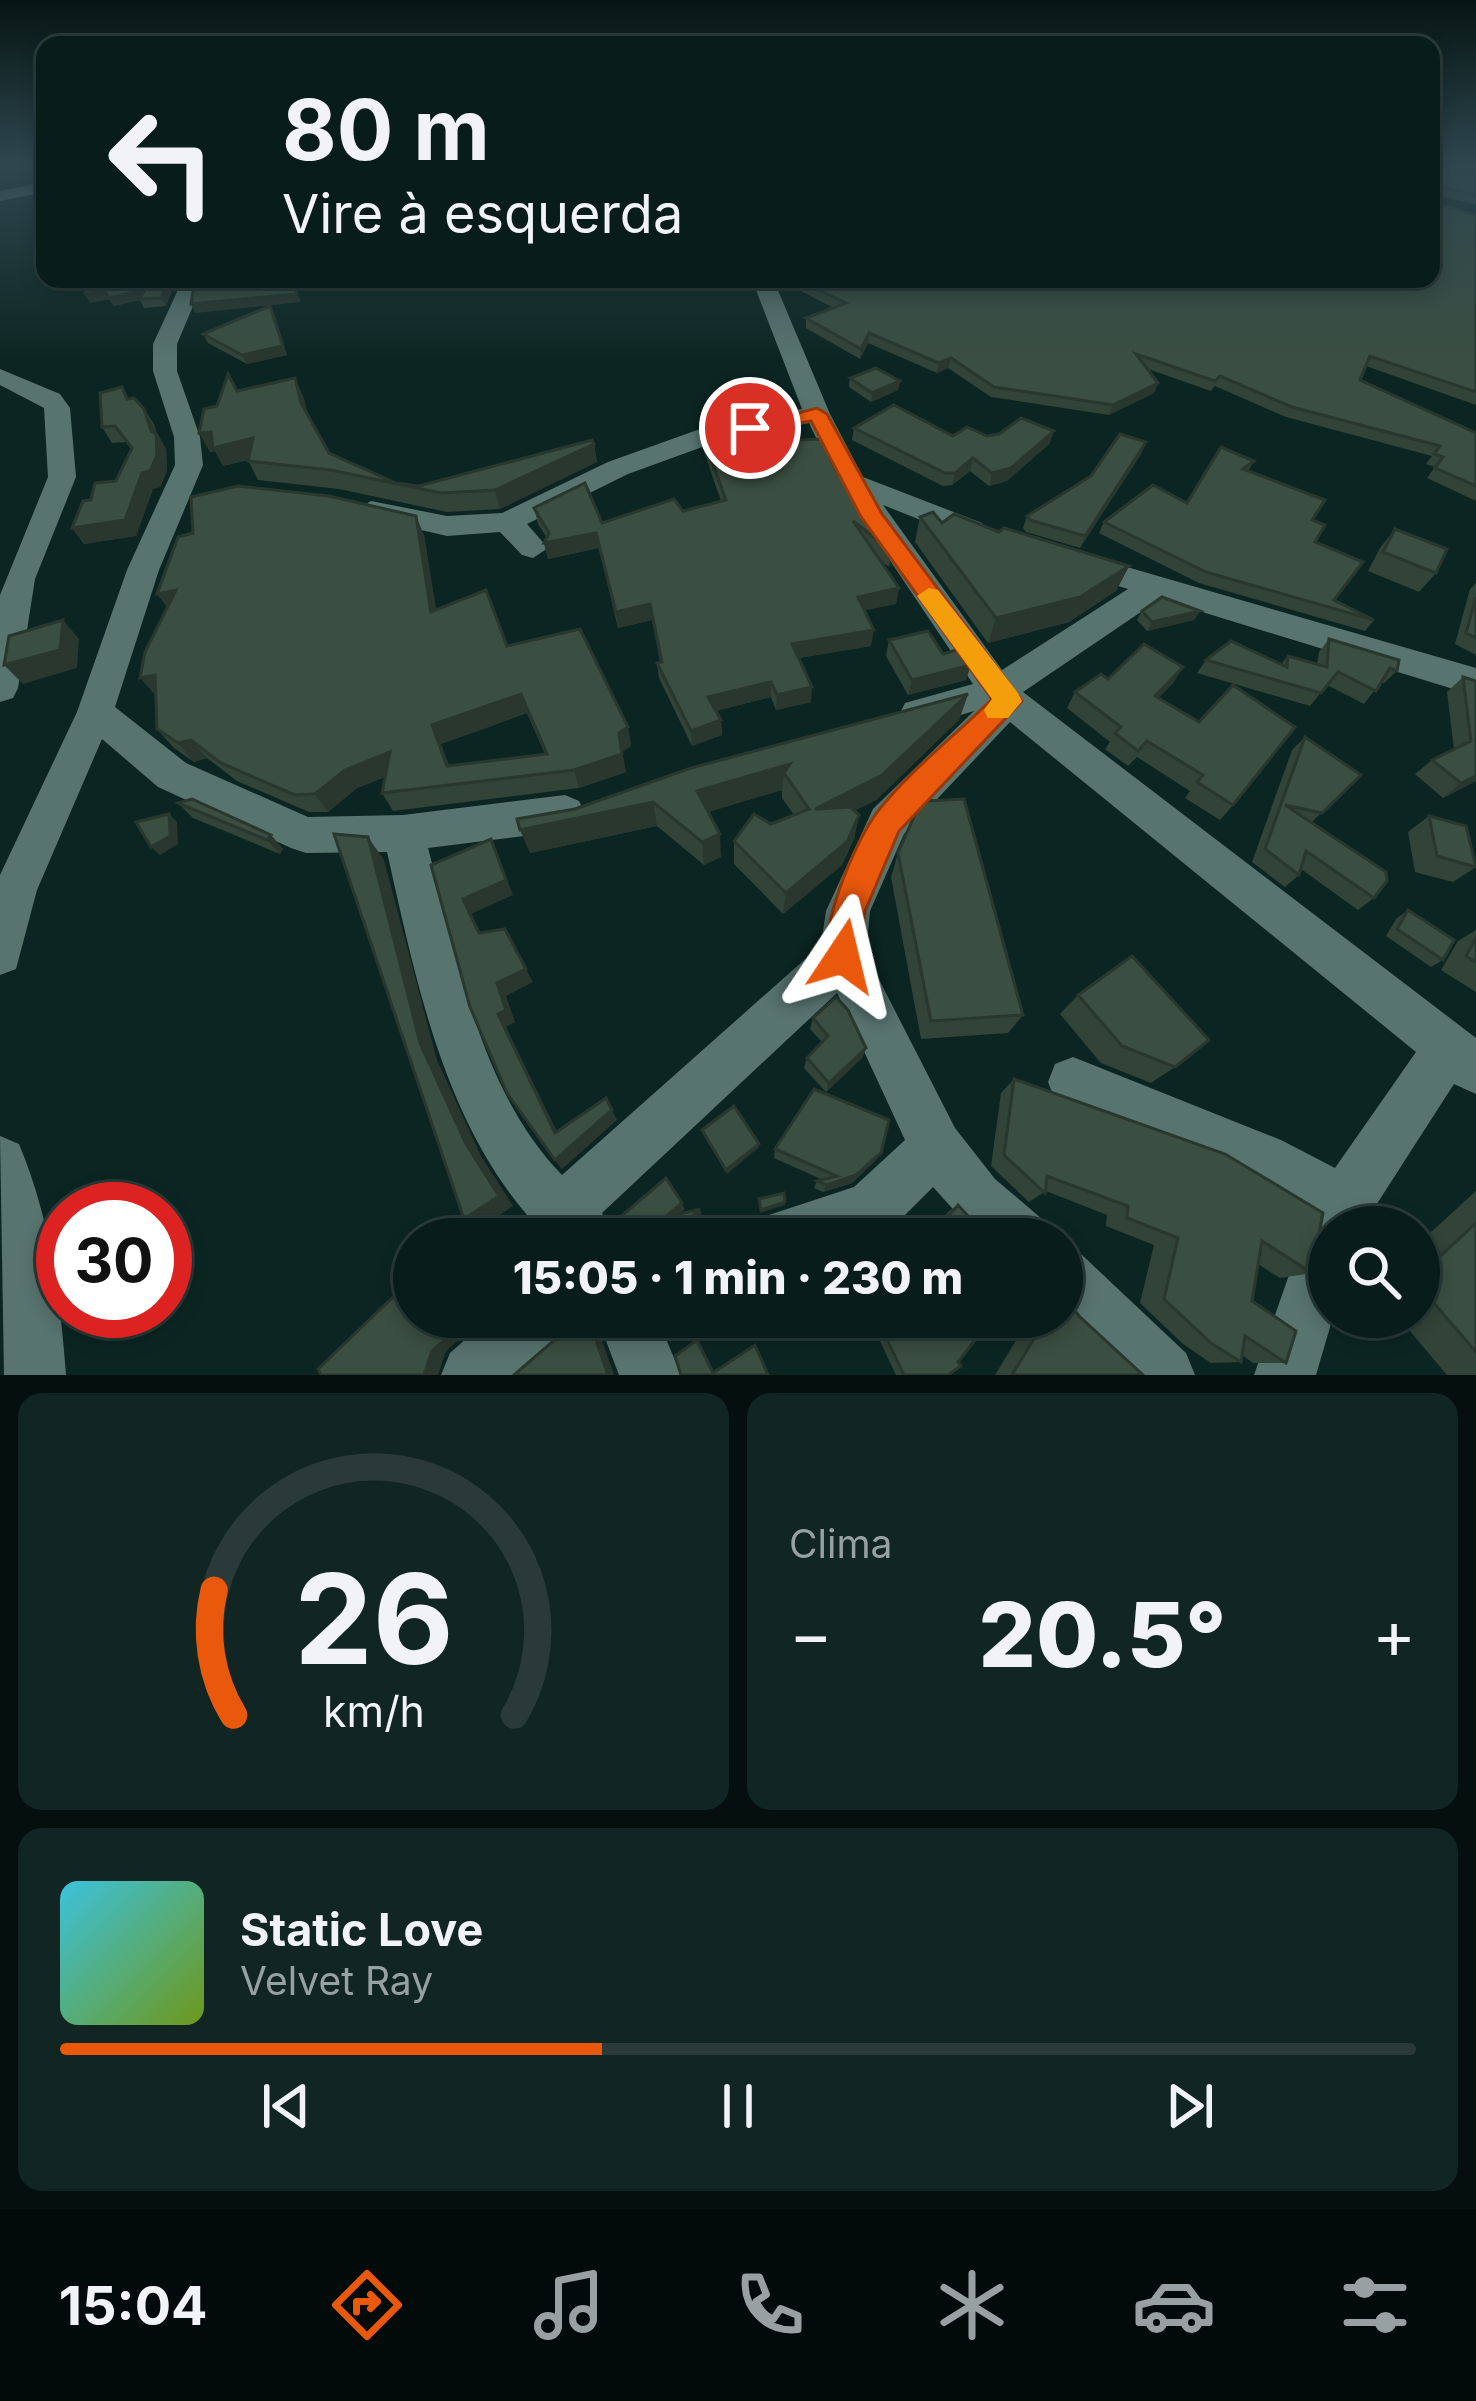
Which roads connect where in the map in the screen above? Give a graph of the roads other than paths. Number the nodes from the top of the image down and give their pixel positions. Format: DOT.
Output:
graph roads {
  1 [pos="188,288"];
  2 [pos="765,288"];
  3 [pos="0,376"];
  4 [pos="817,414"];
  5 [pos="852,483"];
  6 [pos="339,502"];
  7 [pos="507,522"];
  8 [pos="1006,539"];
  9 [pos="533,548"];
  10 [pos="1048,553"];
  11 [pos="1153,588"];
  12 [pos="1476,682"];
  13 [pos="0,688"];
  14 [pos="1003,696"];
  15 [pos="95,712"];
  16 [pos="876,724"];
  17 [pos="602,802"];
  18 [pos="403,833"];
  19 [pos="7,886"];
  20 [pos="0,953"];
  21 [pos="843,956"];
  22 [pos="1462,1059"];
  23 [pos="1073,1082"];
  24 [pos="936,1147"];
  25 [pos="0,1163"];
  26 [pos="1316,1206"];
  27 [pos="1347,1206"];
  28 [pos="570,1218"];
  29 [pos="582,1218"];
  30 [pos="844,1218"];
  31 [pos="998,1218"];
  32 [pos="1083,1296"];
  33 [pos="1308,1305"];
  34 [pos="513,1338"];
  35 [pos="635,1338"];
  36 [pos="35,1375"];
  37 [pos="472,1375"];
  38 [pos="650,1375"];
  39 [pos="1164,1375"];
  40 [pos="1285,1375"];
  1 -- 15 [label="street"];
  2 -- 4 [label="street"];
  3 -- 13 [label="street"];
  4 -- 5 [label="street"];
  4 -- 7 [label="street"];
  5 -- 8 [label="street"];
  5 -- 14 [label="street"];
  6 -- 7 [label="street"];
  7 -- 9 [label="street"];
  10 -- 11 [label="street"];
  11 -- 12 [label="street"];
  11 -- 14 [label="street"];
  14 -- 16 [label="street"];
  14 -- 21 [label="street"];
  14 -- 22 [label="street"];
  15 -- 18 [label="street"];
  15 -- 19 [label="street"];
  17 -- 18 [label="street"];
  18 -- 28 [label="street"];
  19 -- 20 [label="street"];
  21 -- 24 [label="street"];
  21 -- 29 [label="street"];
  22 -- 27 [label="street"];
  23 -- 26 [label="street"];
  24 -- 30 [label="street"];
  24 -- 31 [label="street"];
  25 -- 36 [label="street"];
  32 -- 39 [label="street"];
  33 -- 40 [label="street"];
  34 -- 37 [label="street"];
  35 -- 38 [label="street"];
}
